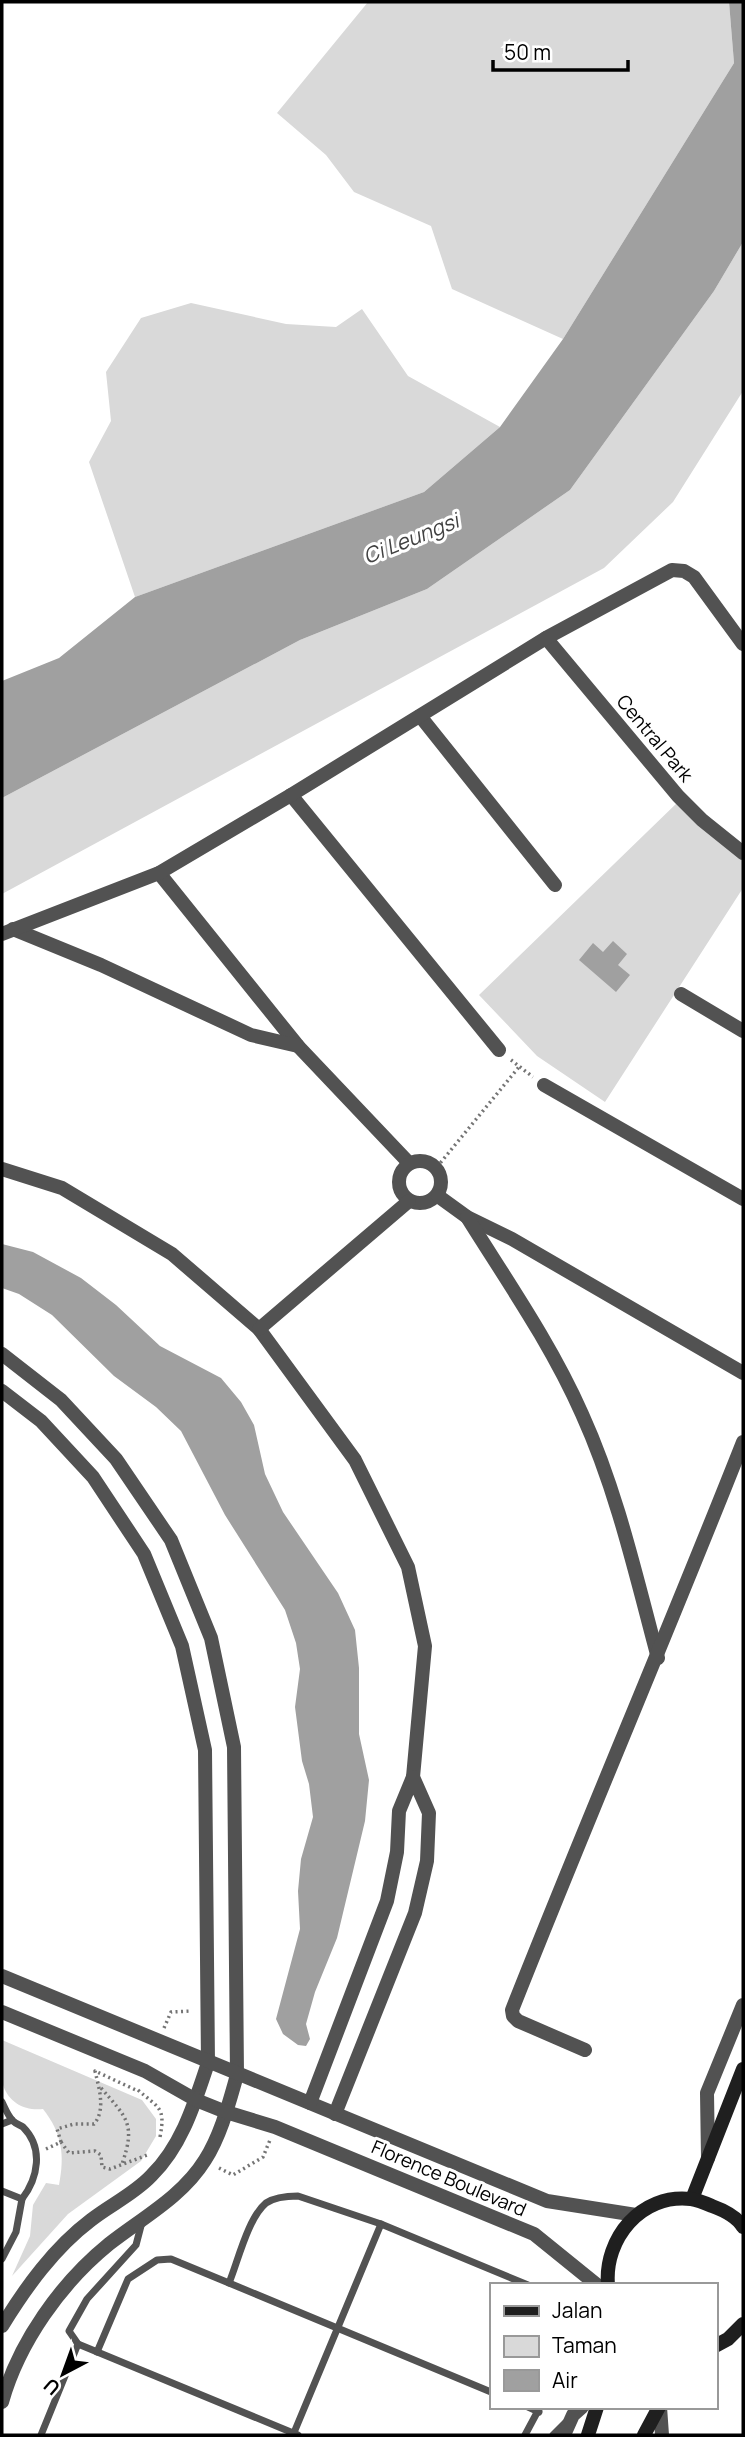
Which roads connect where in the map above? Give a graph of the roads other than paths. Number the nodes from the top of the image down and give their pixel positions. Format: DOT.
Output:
graph roads {
  1 [pos="546,638"];
  2 [pos="743,644"];
  3 [pos="420,716"];
  4 [pos="291,795"];
  5 [pos="743,853"];
  6 [pos="159,873"];
  7 [pos="555,885"];
  8 [pos="7,932"];
  9 [pos="681,993"];
  10 [pos="743,1031"];
  11 [pos="298,1046"];
  12 [pos="499,1050"];
  13 [pos="544,1085"];
  14 [pos="409,1163"];
  15 [pos="2,1168"];
  16 [pos="438,1196"];
  17 [pos="743,1199"];
  18 [pos="410,1201"];
  19 [pos="467,1217"];
  20 [pos="259,1328"];
  21 [pos="2,1354"];
  22 [pos="743,1373"];
  23 [pos="2,1391"];
  24 [pos="743,1442"];
  25 [pos="658,1658"];
  26 [pos="413,1777"];
  27 [pos="2,1976"];
  28 [pos="743,2005"];
  29 [pos="2,2012"];
  30 [pos="585,2050"];
  31 [pos="208,2063"];
  32 [pos="743,2069"];
  33 [pos="237,2075"];
  34 [pos="196,2100"];
  35 [pos="2,2102"];
  36 [pos="310,2104"];
  37 [pos="226,2112"];
  38 [pos="335,2113"];
  39 [pos="12,2120"];
  40 [pos="2,2124"];
  41 [pos="708,2158"];
  42 [pos="2,2191"];
  43 [pos="22,2199"];
  44 [pos="692,2199"];
  45 [pos="636,2215"];
  46 [pos="142,2220"];
  47 [pos="742,2222"];
  48 [pos="381,2224"];
  49 [pos="2,2259"];
  50 [pos="229,2283"];
  51 [pos="523,2283"];
  52 [pos="595,2283"];
  53 [pos="608,2283"];
  54 [pos="743,2325"];
  55 [pos="2,2326"];
  56 [pos="337,2327"];
  57 [pos="78,2344"];
  58 [pos="717,2345"];
  59 [pos="97,2352"];
  60 [pos="490,2392"];
  61 [pos="2,2402"];
  62 [pos="539,2409"];
  63 [pos="596,2409"];
  64 [pos="658,2409"];
  65 [pos="659,2409"];
  66 [pos="578,2411"];
  67 [pos="41,2435"];
  68 [pos="295,2435"];
  69 [pos="525,2435"];
  70 [pos="553,2435"];
  71 [pos="564,2435"];
  72 [pos="588,2435"];
  73 [pos="644,2435"];
  74 [pos="662,2435"];
  1 -- 2 [label="street"];
  1 -- 3 [label="street"];
  1 -- 5 [label="street, Central Park"];
  3 -- 4 [label="street"];
  3 -- 7 [label="street"];
  4 -- 6 [label="street"];
  4 -- 12 [label="street"];
  6 -- 8 [label="street"];
  6 -- 11 [label="street"];
  8 -- 11 [label="street"];
  9 -- 10 [label="street"];
  11 -- 14 [label="street"];
  13 -- 17 [label="street"];
  14 -- 16 [label="street"];
  14 -- 18 [label="street"];
  15 -- 20 [label="street"];
  16 -- 18 [label="street"];
  16 -- 19 [label="street"];
  18 -- 20 [label="street"];
  19 -- 22 [label="street"];
  19 -- 25 [label="street"];
  20 -- 26 [label="street"];
  21 -- 33 [label="street"];
  23 -- 31 [label="street"];
  24 -- 25 [label="street"];
  25 -- 30 [label="street"];
  26 -- 36 [label="street"];
  26 -- 38 [label="street"];
  27 -- 31 [label="street, Florence Boulevard"];
  28 -- 41 [label="street"];
  29 -- 34 [label="street, Florence Boulevard"];
  31 -- 33 [label="street, Florence Boulevard"];
  31 -- 34 [label="street"];
  32 -- 41 [label="street"];
  33 -- 36 [label="street, Florence Boulevard"];
  33 -- 37 [label="street"];
  34 -- 37 [label="street, Florence Boulevard"];
  34 -- 55 [label="street"];
  35 -- 39 [label="lane"];
  36 -- 38 [label="street, Florence Boulevard"];
  37 -- 46 [label="street"];
  37 -- 52 [label="street, Florence Boulevard"];
  38 -- 45 [label="street, Florence Boulevard"];
  39 -- 40 [label="lane"];
  39 -- 43 [label="lane"];
  41 -- 44 [label="street"];
  42 -- 43 [label="lane"];
  43 -- 49 [label="lane"];
  44 -- 45 [label="street"];
  44 -- 47 [label="street"];
  45 -- 53 [label="street"];
  46 -- 57 [label="lane"];
  46 -- 61 [label="street"];
  48 -- 50 [label="lane"];
  48 -- 51 [label="lane"];
  48 -- 56 [label="lane"];
  50 -- 56 [label="lane"];
  50 -- 59 [label="lane"];
  54 -- 58 [label="street"];
  56 -- 60 [label="lane"];
  56 -- 68 [label="lane"];
  57 -- 59 [label="lane"];
  57 -- 67 [label="lane"];
  59 -- 68 [label="lane"];
  62 -- 69 [label="lane"];
  63 -- 72 [label="street"];
  64 -- 73 [label="street"];
  65 -- 74 [label="street"];
  66 -- 70 [label="lane"];
  66 -- 71 [label="street"];
}
